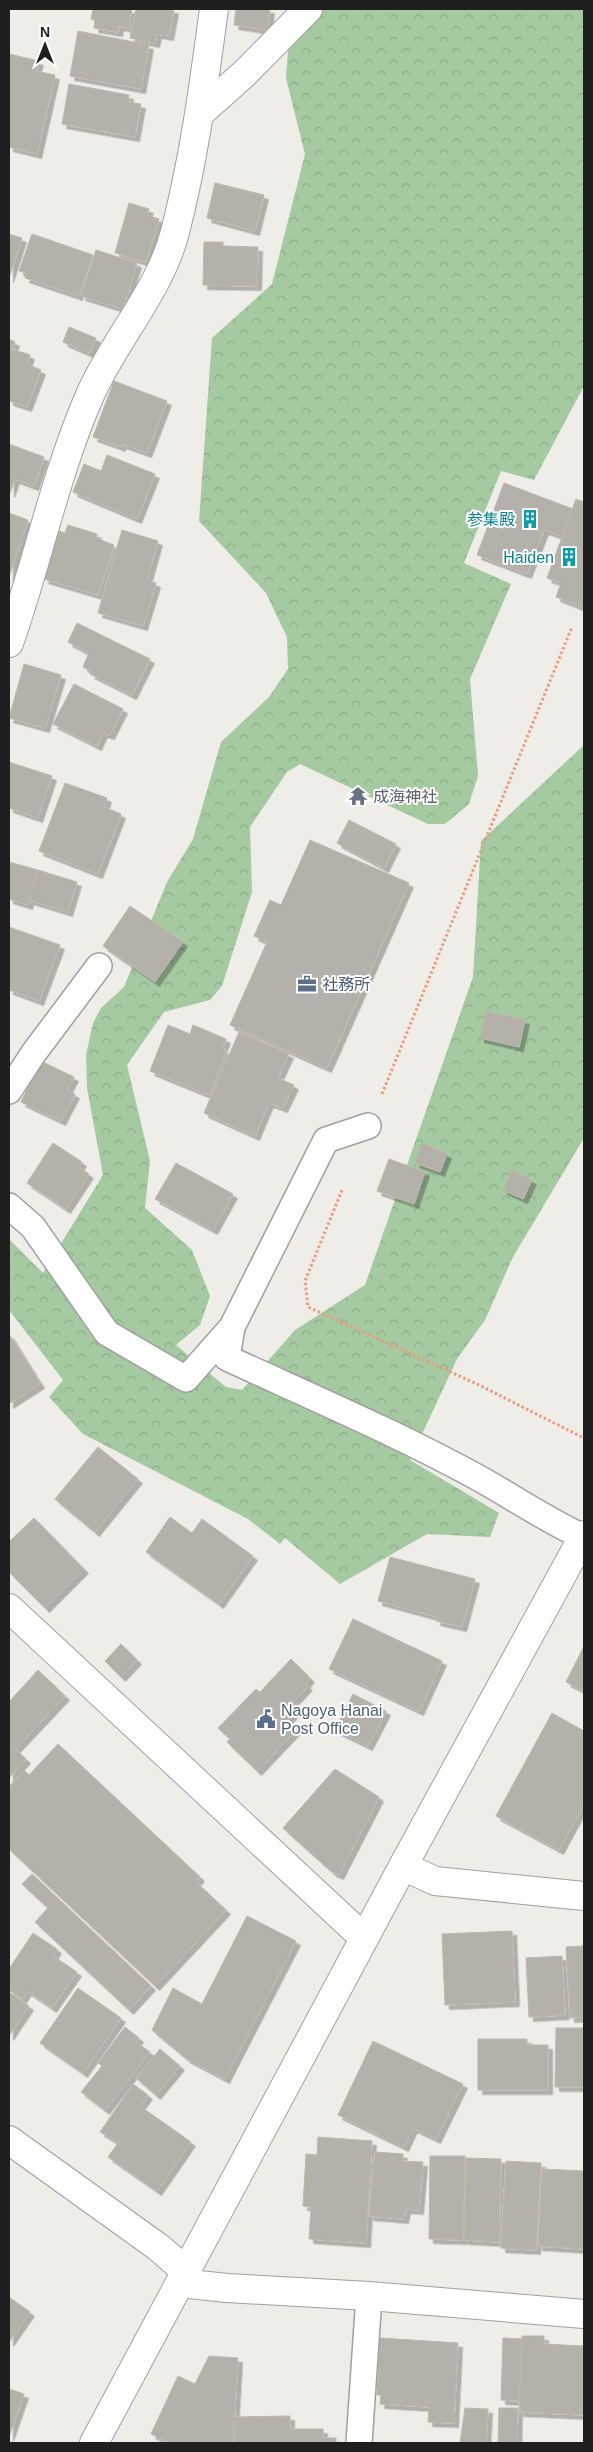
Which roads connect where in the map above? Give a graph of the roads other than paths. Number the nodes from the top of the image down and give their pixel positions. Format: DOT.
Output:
graph roads {
  1 [pos="214,9"];
  2 [pos="308,9"];
  3 [pos="199,114"];
  4 [pos="11,631"];
  5 [pos="99,966"];
  6 [pos="9,1091"];
  7 [pos="368,1126"];
  8 [pos="9,1206"];
  9 [pos="232,1327"];
  10 [pos="584,1536"];
  11 [pos="9,1608"];
  12 [pos="403,1866"];
  13 [pos="584,1896"];
  14 [pos="364,1938"];
  15 [pos="9,2140"];
  16 [pos="183,2277"];
  17 [pos="369,2296"];
  18 [pos="584,2314"];
  19 [pos="94,2443"];
  20 [pos="359,2443"];
  1 -- 3 [label="street"];
  2 -- 3 [label="street"];
  3 -- 4 [label="street"];
  5 -- 6 [label="lane"];
  7 -- 9 [label="lane"];
  8 -- 9 [label="lane"];
  9 -- 10 [label="lane"];
  10 -- 12 [label="street"];
  11 -- 14 [label="street"];
  12 -- 13 [label="street"];
  12 -- 14 [label="street"];
  14 -- 16 [label="street"];
  15 -- 16 [label="street"];
  16 -- 17 [label="street"];
  16 -- 19 [label="street"];
  17 -- 18 [label="street"];
  17 -- 20 [label="lane"];
}
